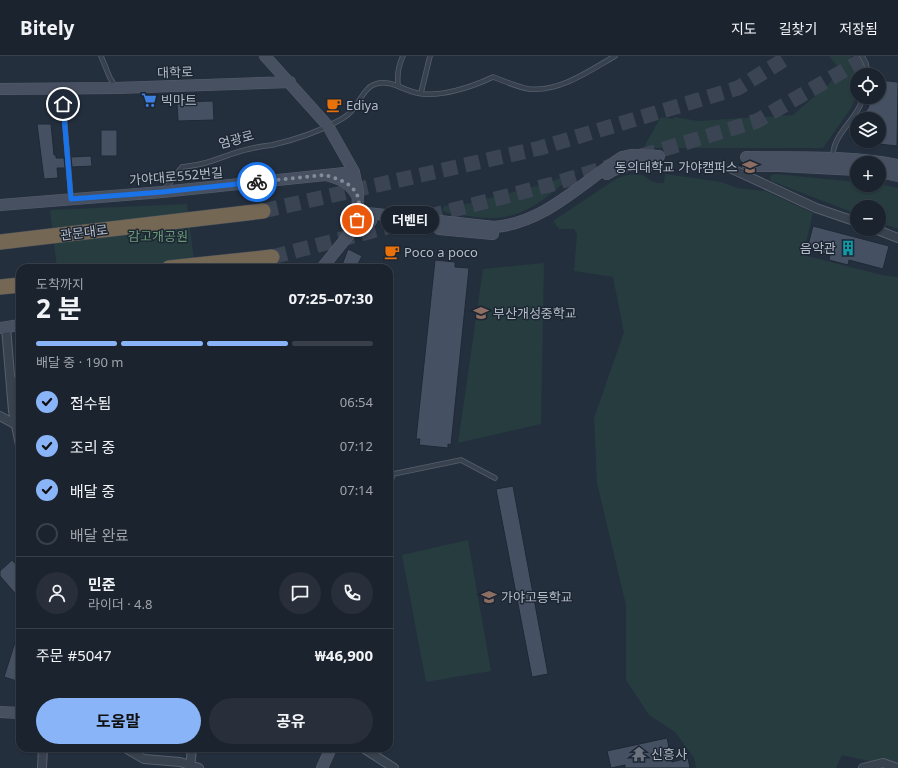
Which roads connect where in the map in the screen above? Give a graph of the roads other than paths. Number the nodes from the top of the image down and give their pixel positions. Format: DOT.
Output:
graph roads {
  1 [pos="101,56"];
  2 [pos="265,56"];
  3 [pos="403,56"];
  4 [pos="430,56"];
  5 [pos="615,56"];
  6 [pos="862,56"];
  7 [pos="867,68"];
  8 [pos="290,82"];
  9 [pos="398,85"];
  10 [pos="62,88"];
  11 [pos="116,88"];
  12 [pos="0,89"];
  13 [pos="421,94"];
  14 [pos="860,104"];
  15 [pos="328,126"];
  16 [pos="747,162"];
  17 [pos="833,164"];
  18 [pos="898,165"];
  19 [pos="732,168"];
  20 [pos="850,168"];
  21 [pos="354,172"];
  22 [pos="886,173"];
  23 [pos="325,175"];
  24 [pos="898,176"];
  25 [pos="162,192"];
  26 [pos="358,198"];
  27 [pos="71,199"];
  28 [pos="0,205"];
  29 [pos="264,211"];
  30 [pos="357,216"];
  31 [pos="850,220"];
  32 [pos="371,221"];
  33 [pos="351,232"];
  34 [pos="886,233"];
  35 [pos="898,238"];
  36 [pos="0,242"];
  37 [pos="272,257"];
  38 [pos="206,264"];
  39 [pos="325,264"];
  40 [pos="16,285"];
  41 [pos="0,287"];
  42 [pos="16,325"];
  43 [pos="3,327"];
  44 [pos="16,382"];
  45 [pos="11,389"];
  46 [pos="16,415"];
  47 [pos="0,416"];
  48 [pos="16,425"];
  49 [pos="393,474"];
  50 [pos="495,478"];
  51 [pos="0,712"];
  52 [pos="16,713"];
  53 [pos="44,752"];
  54 [pos="132,752"];
  55 [pos="192,752"];
  56 [pos="329,752"];
  57 [pos="369,752"];
  58 [pos="193,767"];
  59 [pos="42,768"];
  60 [pos="322,768"];
  61 [pos="394,768"];
  62 [pos="863,768"];
  63 [pos="897,768"];
  1 -- 11 [label="lane"];
  2 -- 8 [label="street"];
  3 -- 9 [label="lane"];
  4 -- 13 [label="lane"];
  5 -- 13 [label="lane"];
  6 -- 7 [label="lane"];
  8 -- 11 [label="street, 대학로"];
  8 -- 15 [label="street"];
  9 -- 13 [label="lane"];
  9 -- 15 [label="lane, 엄광로"];
  10 -- 11 [label="street, 대학로"];
  10 -- 12 [label="street, 대학로"];
  10 -- 27 [label="lane"];
  14 -- 17 [label="lane"];
  15 -- 21 [label="street"];
  15 -- 25 [label="lane, 엄광로"];
  16 -- 17 [label="street"];
  17 -- 18 [label="street"];
  17 -- 20 [label="street"];
  19 -- 31 [label="street"];
  21 -- 23 [label="street, 가야대로552번길"];
  21 -- 26 [label="street"];
  22 -- 24 [label="street"];
  23 -- 25 [label="street, 가야대로552번길"];
  23 -- 26 [label="street"];
  25 -- 27 [label="street, 가야대로552번길"];
  26 -- 30 [label="street"];
  27 -- 28 [label="street, 가야대로552번길"];
  29 -- 36 [label="highway, 관문대로"];
  30 -- 32 [label="street"];
  30 -- 32 [label="street"];
  30 -- 33 [label="street"];
  32 -- 33 [label="street"];
  33 -- 39 [label="street"];
  34 -- 35 [label="street"];
  37 -- 38 [label="highway"];
  40 -- 41 [label="highway"];
  42 -- 43 [label="street"];
  43 -- 45 [label="street"];
  44 -- 45 [label="street"];
  45 -- 46 [label="street"];
  47 -- 48 [label="street"];
  49 -- 50 [label="lane"];
  51 -- 52 [label="street"];
  53 -- 59 [label="street"];
  54 -- 58 [label="street"];
  55 -- 58 [label="street"];
  56 -- 60 [label="street"];
  57 -- 61 [label="street"];
  62 -- 63 [label="street"];
}
